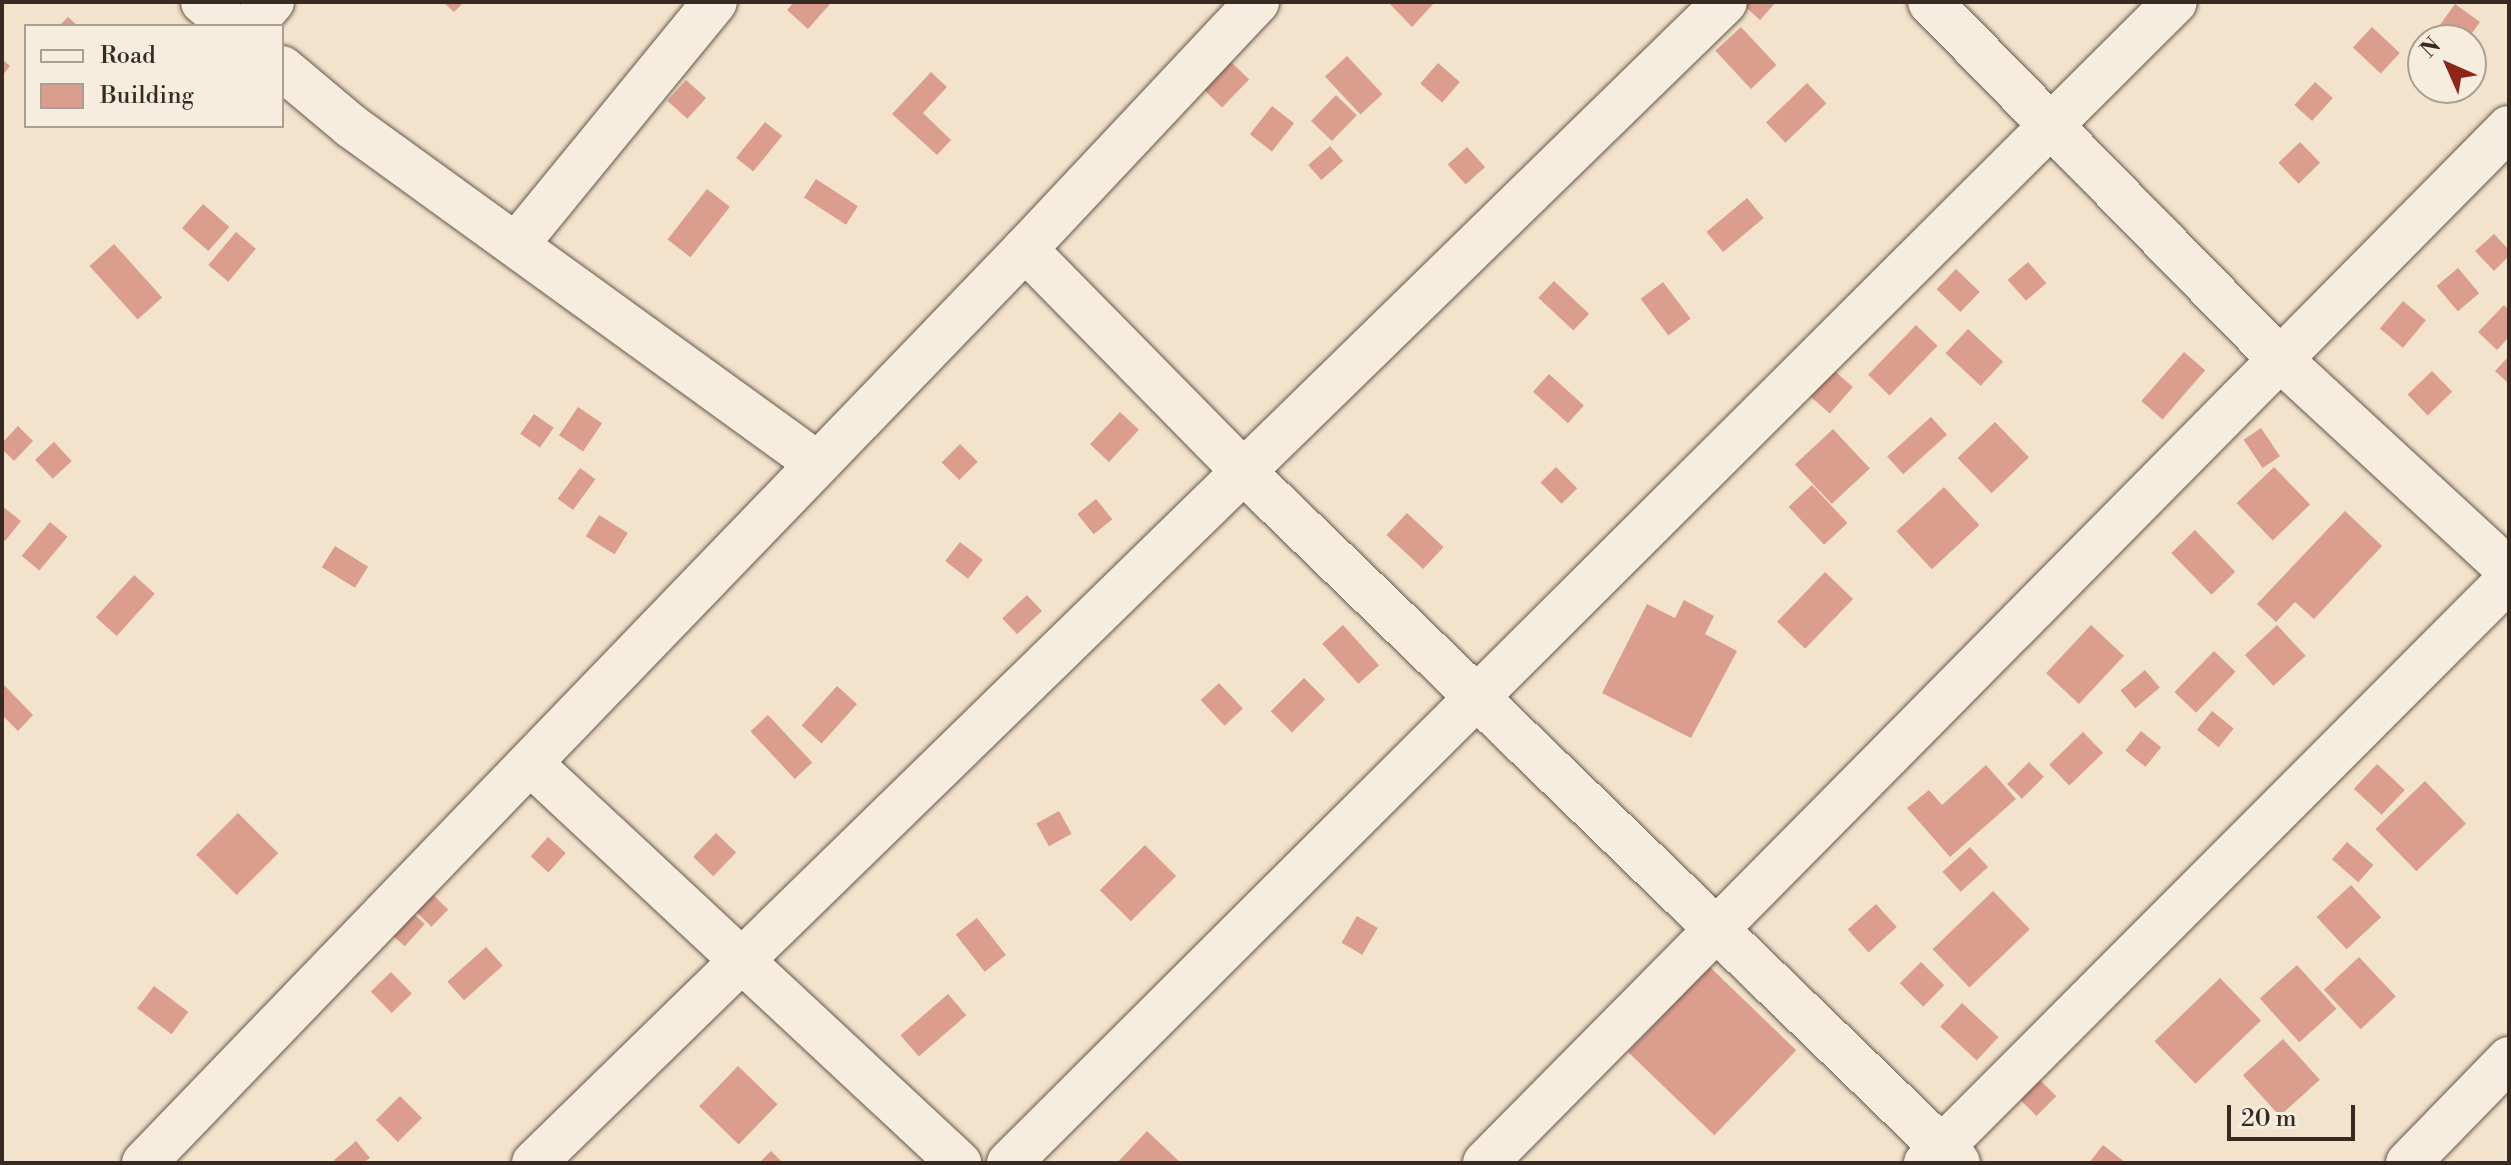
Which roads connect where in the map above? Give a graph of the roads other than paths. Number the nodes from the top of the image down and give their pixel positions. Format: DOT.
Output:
graph roads {
  1 [pos="203,2"];
  2 [pos="272,2"];
  3 [pos="715,2"];
  4 [pos="1257,2"];
  5 [pos="1725,2"];
  6 [pos="1930,2"];
  7 [pos="2175,2"];
  8 [pos="230,24"];
  9 [pos="253,24"];
  10 [pos="284,70"];
  11 [pos="2050,126"];
  12 [pos="2509,128"];
  13 [pos="516,245"];
  14 [pos="1025,249"];
  15 [pos="2280,359"];
  16 [pos="818,464"];
  17 [pos="1245,473"];
  18 [pos="2509,570"];
  19 [pos="2509,579"];
  20 [pos="1477,699"];
  21 [pos="530,763"];
  22 [pos="1716,930"];
  23 [pos="741,962"];
  24 [pos="2509,1059"];
  25 [pos="1942,1158"];
  26 [pos="144,1163"];
  27 [pos="534,1163"];
  28 [pos="959,1163"];
  29 [pos="1009,1163"];
  30 [pos="1485,1163"];
  31 [pos="2408,1163"];
  1 -- 8 [label="street"];
  2 -- 9 [label="street"];
  3 -- 13 [label="street"];
  4 -- 14 [label="street"];
  5 -- 17 [label="street"];
  6 -- 11 [label="street"];
  7 -- 11 [label="street"];
  10 -- 13 [label="street"];
  11 -- 15 [label="street"];
  11 -- 20 [label="street"];
  12 -- 15 [label="street"];
  13 -- 16 [label="street"];
  14 -- 16 [label="street"];
  14 -- 17 [label="street"];
  15 -- 18 [label="street"];
  15 -- 22 [label="street"];
  16 -- 21 [label="street"];
  17 -- 20 [label="street"];
  17 -- 23 [label="street"];
  19 -- 25 [label="street"];
  20 -- 22 [label="street"];
  20 -- 29 [label="street"];
  21 -- 23 [label="street"];
  21 -- 26 [label="street"];
  22 -- 25 [label="street"];
  22 -- 30 [label="street"];
  23 -- 27 [label="street"];
  23 -- 28 [label="street"];
  24 -- 31 [label="street"];
}
